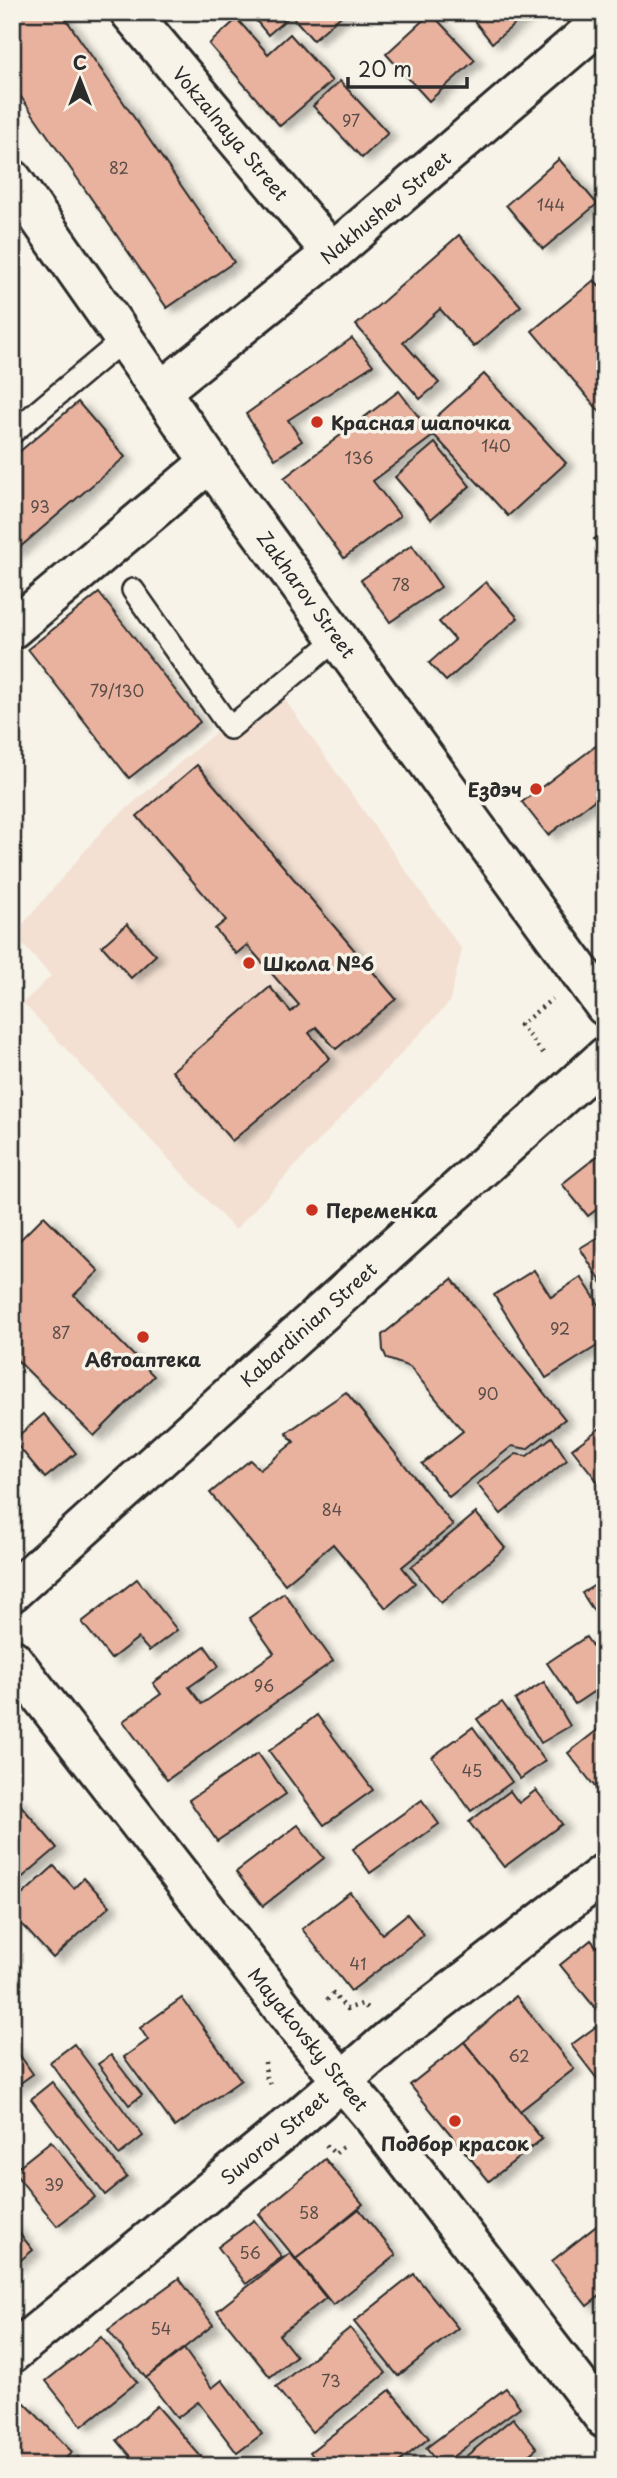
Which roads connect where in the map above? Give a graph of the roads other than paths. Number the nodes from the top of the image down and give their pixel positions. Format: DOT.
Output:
graph roads {
  1 [pos="130,12"];
  2 [pos="605,19"];
  3 [pos="12,179"];
  4 [pos="332,253"];
  5 [pos="124,339"];
  6 [pos="161,391"];
  7 [pos="12,433"];
  8 [pos="210,462"];
  9 [pos="132,590"];
  10 [pos="12,629"];
  11 [pos="339,637"];
  12 [pos="605,1006"];
  13 [pos="605,1057"];
  14 [pos="12,1592"];
  15 [pos="12,1659"];
  16 [pos="605,1873"];
  17 [pos="342,2080"];
  18 [pos="12,2353"];
  19 [pos="605,2419"];
  1 -- 4 [label="street, Vokzalnaya Street"];
  2 -- 4 [label="street, Nakhushev Street"];
  3 -- 5 [label="street, Zakharov Street"];
  4 -- 6 [label="street, Nakhushev Street"];
  5 -- 6 [label="street, Zakharov Street"];
  5 -- 7 [label="lane"];
  6 -- 8 [label="street, Zakharov Street"];
  8 -- 10 [label="street"];
  8 -- 11 [label="street, Zakharov Street"];
  9 -- 11 [label="lane"];
  11 -- 12 [label="street, Zakharov Street"];
  13 -- 14 [label="street, Kabardinian Street"];
  15 -- 17 [label="street, Mayakovsky Street"];
  16 -- 17 [label="street, Suvorov Street"];
  17 -- 18 [label="street, Suvorov Street"];
  17 -- 19 [label="street, Mayakovsky Street"];
}
